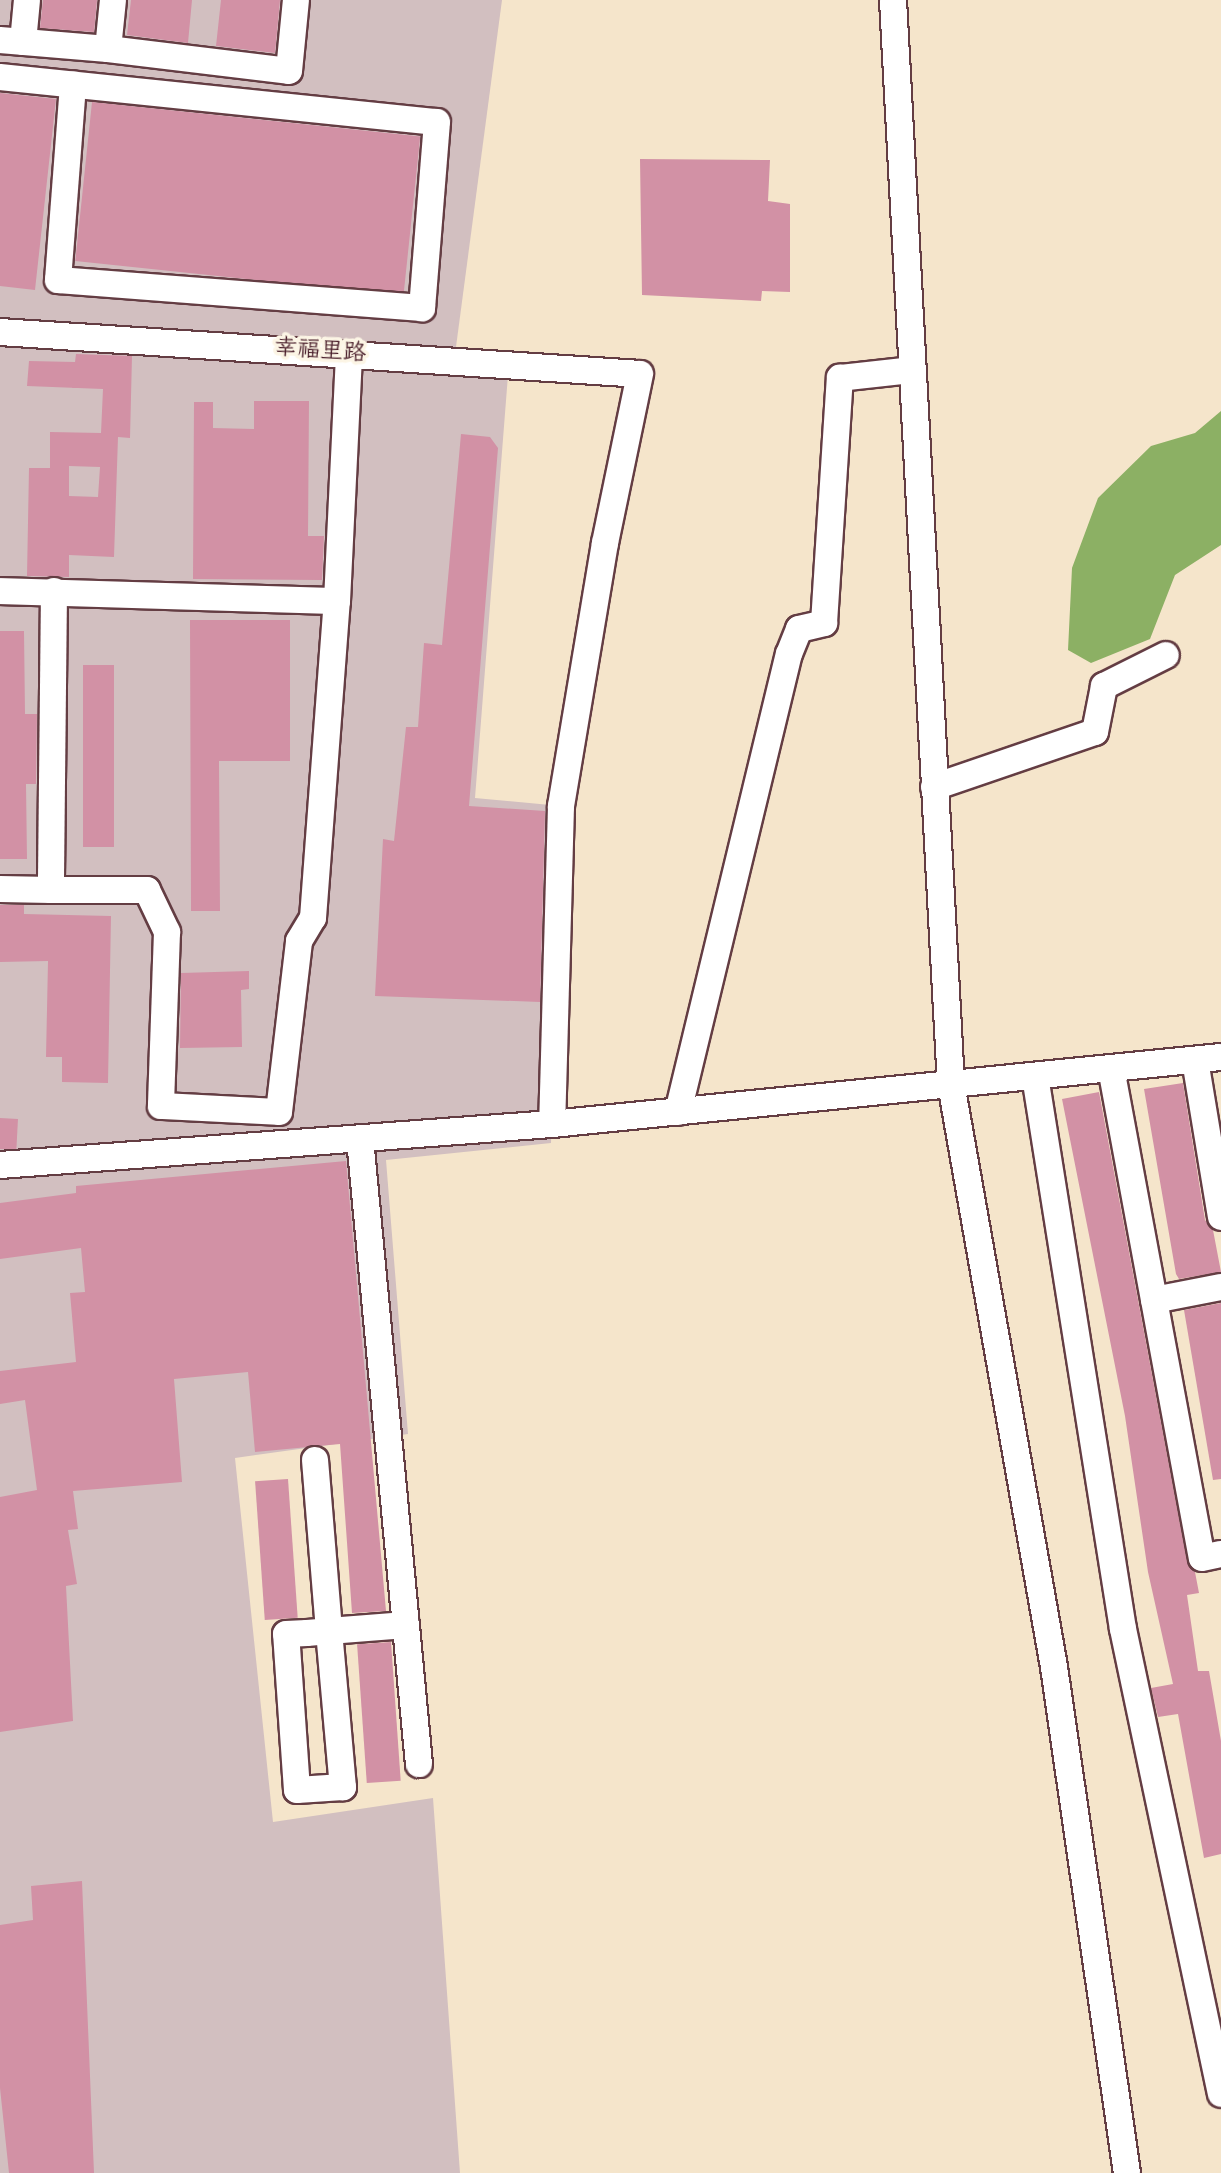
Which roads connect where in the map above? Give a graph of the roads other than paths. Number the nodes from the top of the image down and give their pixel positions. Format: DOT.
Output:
graph roads {
  1 [pos="27,0"];
  2 [pos="113,0"];
  3 [pos="296,0"];
  4 [pos="893,0"];
  5 [pos="11,41"];
  6 [pos="108,49"];
  7 [pos="0,77"];
  8 [pos="73,85"];
  9 [pos="0,332"];
  10 [pos="349,355"];
  11 [pos="912,370"];
  12 [pos="0,591"];
  13 [pos="54,591"];
  14 [pos="337,601"];
  15 [pos="1166,655"];
  16 [pos="934,787"];
  17 [pos="0,889"];
  18 [pos="51,890"];
  19 [pos="1221,1057"];
  20 [pos="1195,1060"];
  21 [pos="1111,1068"];
  22 [pos="1035,1076"];
  23 [pos="951,1084"];
  24 [pos="678,1112"];
  25 [pos="552,1124"];
  26 [pos="360,1139"];
  27 [pos="0,1165"];
  28 [pos="1221,1217"];
  29 [pos="1221,1287"];
  30 [pos="1154,1300"];
  31 [pos="315,1460"];
  32 [pos="1221,1554"];
  33 [pos="406,1625"];
  34 [pos="329,1631"];
  35 [pos="419,1764"];
  36 [pos="1221,2094"];
  37 [pos="1127,2173"];
  1 -- 5 [label="street"];
  2 -- 6 [label="street"];
  3 -- 6 [label="street"];
  4 -- 11 [label="street"];
  5 -- 6 [label="street"];
  7 -- 8 [label="street"];
  8 -- 8 [label="street"];
  9 -- 10 [label="street, 幸福里路"];
  10 -- 14 [label="street"];
  10 -- 25 [label="street, 幸福里路"];
  11 -- 16 [label="street"];
  11 -- 24 [label="street"];
  12 -- 13 [label="street"];
  13 -- 14 [label="street"];
  13 -- 18 [label="street"];
  14 -- 18 [label="street"];
  15 -- 16 [label="street"];
  16 -- 23 [label="street"];
  17 -- 18 [label="street"];
  19 -- 20 [label="street"];
  20 -- 21 [label="street"];
  20 -- 28 [label="street"];
  21 -- 22 [label="street"];
  21 -- 30 [label="street"];
  22 -- 23 [label="street"];
  22 -- 36 [label="street"];
  23 -- 24 [label="street"];
  23 -- 37 [label="street"];
  24 -- 25 [label="street"];
  25 -- 26 [label="street"];
  26 -- 27 [label="street"];
  26 -- 33 [label="street"];
  29 -- 30 [label="street"];
  30 -- 32 [label="street"];
  31 -- 34 [label="street"];
  33 -- 34 [label="street"];
  33 -- 35 [label="street"];
  34 -- 34 [label="street"];
}
